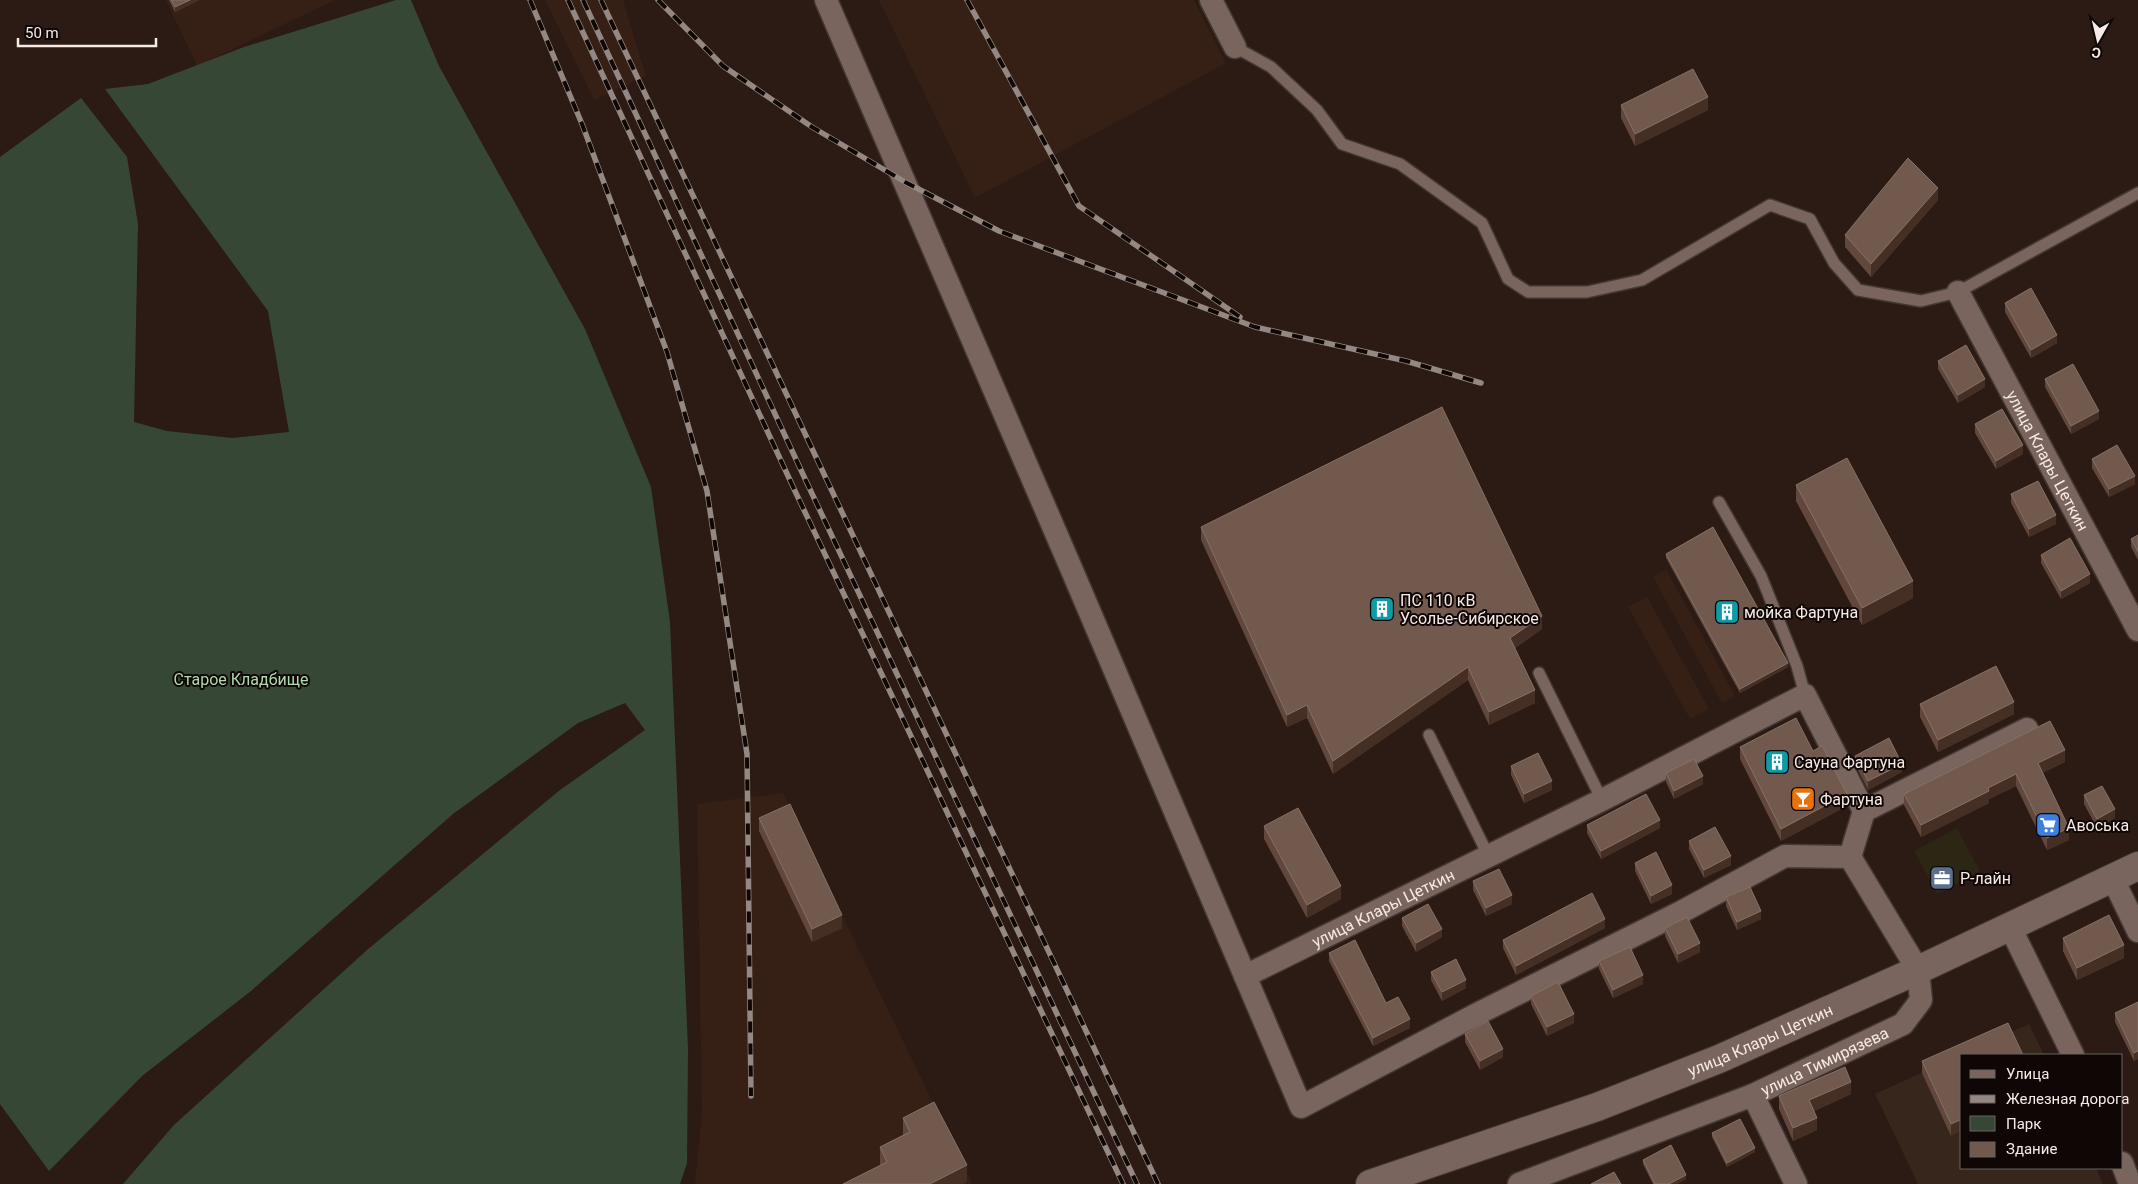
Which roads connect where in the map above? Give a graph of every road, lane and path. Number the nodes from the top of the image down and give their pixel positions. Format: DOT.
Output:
graph roads {
  1 [pos="826,0"];
  2 [pos="1211,0"];
  3 [pos="1235,47"];
  4 [pos="2138,193"];
  5 [pos="1958,292"];
  6 [pos="1719,502"];
  7 [pos="2138,630"];
  8 [pos="1539,674"];
  9 [pos="1805,695"];
  10 [pos="2027,729"];
  11 [pos="1428,735"];
  12 [pos="1602,800"];
  13 [pos="1864,811"];
  14 [pos="1488,855"];
  15 [pos="1850,858"];
  16 [pos="2138,866"];
  17 [pos="2113,878"];
  18 [pos="2010,927"];
  19 [pos="2138,931"];
  20 [pos="1918,970"];
  21 [pos="1245,976"];
  22 [pos="2072,1054"];
  23 [pos="1753,1095"];
  24 [pos="2123,1166"];
  25 [pos="1552,1178"];
  26 [pos="1370,1184"];
  27 [pos="1519,1184"];
  28 [pos="1796,1184"];
  29 [pos="2130,1184"];
  1 -- 21 [label="street"];
  2 -- 3 [label="street"];
  3 -- 5 [label="lane"];
  4 -- 5 [label="lane"];
  5 -- 7 [label="street, улица Клары Цеткин"];
  6 -- 9 [label="lane"];
  8 -- 12 [label="lane"];
  9 -- 12 [label="street, улица Клары Цеткин"];
  9 -- 13 [label="street"];
  10 -- 13 [label="street"];
  11 -- 14 [label="lane"];
  12 -- 14 [label="street, улица Клары Цеткин"];
  13 -- 15 [label="street"];
  14 -- 21 [label="street, улица Клары Цеткин"];
  15 -- 20 [label="street"];
  15 -- 21 [label="street"];
  16 -- 17 [label="street, улица Клары Цеткин"];
  17 -- 18 [label="street, улица Клары Цеткин"];
  17 -- 19 [label="street"];
  18 -- 20 [label="street, улица Клары Цеткин"];
  18 -- 22 [label="street"];
  20 -- 23 [label="street, улица Тимирязева"];
  20 -- 26 [label="street, улица Клары Цеткин"];
  23 -- 25 [label="street"];
  23 -- 28 [label="street, улица Тимирязева"];
  24 -- 29 [label="street"];
  25 -- 27 [label="street"];
}
